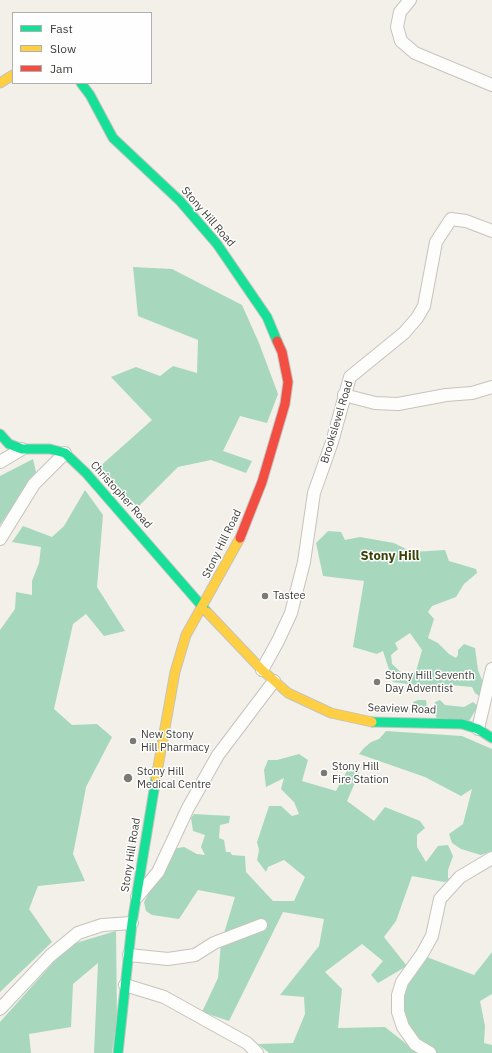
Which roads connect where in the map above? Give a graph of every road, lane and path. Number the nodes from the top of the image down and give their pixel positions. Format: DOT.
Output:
graph roads {
  1 [pos="410,0"];
  2 [pos="12,76"];
  3 [pos="0,82"];
  4 [pos="82,84"];
  5 [pos="492,85"];
  6 [pos="492,231"];
  7 [pos="492,387"];
  8 [pos="344,395"];
  9 [pos="0,434"];
  10 [pos="22,449"];
  11 [pos="65,453"];
  12 [pos="0,462"];
  13 [pos="0,539"];
  14 [pos="203,608"];
  15 [pos="492,669"];
  16 [pos="262,670"];
  17 [pos="274,681"];
  18 [pos="478,729"];
  19 [pos="492,738"];
  20 [pos="492,858"];
  21 [pos="136,897"];
  22 [pos="132,923"];
  23 [pos="261,925"];
  24 [pos="129,955"];
  25 [pos="125,985"];
  26 [pos="0,1010"];
  27 [pos="118,1053"];
  28 [pos="257,1053"];
  29 [pos="430,1053"];
  1 -- 5 [label="street"];
  2 -- 3 [label="main road"];
  4 -- 14 [label="main road, Stony Hill Road"];
  6 -- 8 [label="street, Brookslevel Road"];
  7 -- 8 [label="street"];
  8 -- 16 [label="street, Brookslevel Road"];
  9 -- 10 [label="main road"];
  10 -- 11 [label="main road"];
  10 -- 12 [label="street"];
  11 -- 13 [label="street"];
  11 -- 14 [label="main road, Christopher Road"];
  14 -- 16 [label="main road, Seaview Road"];
  14 -- 21 [label="main road, Stony Hill Road"];
  15 -- 18 [label="street"];
  16 -- 17 [label="main road, Seaview Road"];
  17 -- 18 [label="main road, Seaview Road"];
  17 -- 21 [label="street"];
  18 -- 19 [label="main road, Seaview Road"];
  20 -- 29 [label="street"];
  21 -- 22 [label="main road, Stony Hill Road"];
  22 -- 24 [label="main road, Stony Hill Road"];
  22 -- 26 [label="street"];
  23 -- 24 [label="street"];
  24 -- 25 [label="main road, Stony Hill Road"];
  25 -- 27 [label="main road, Stony Hill Road"];
  25 -- 28 [label="street"];
}
